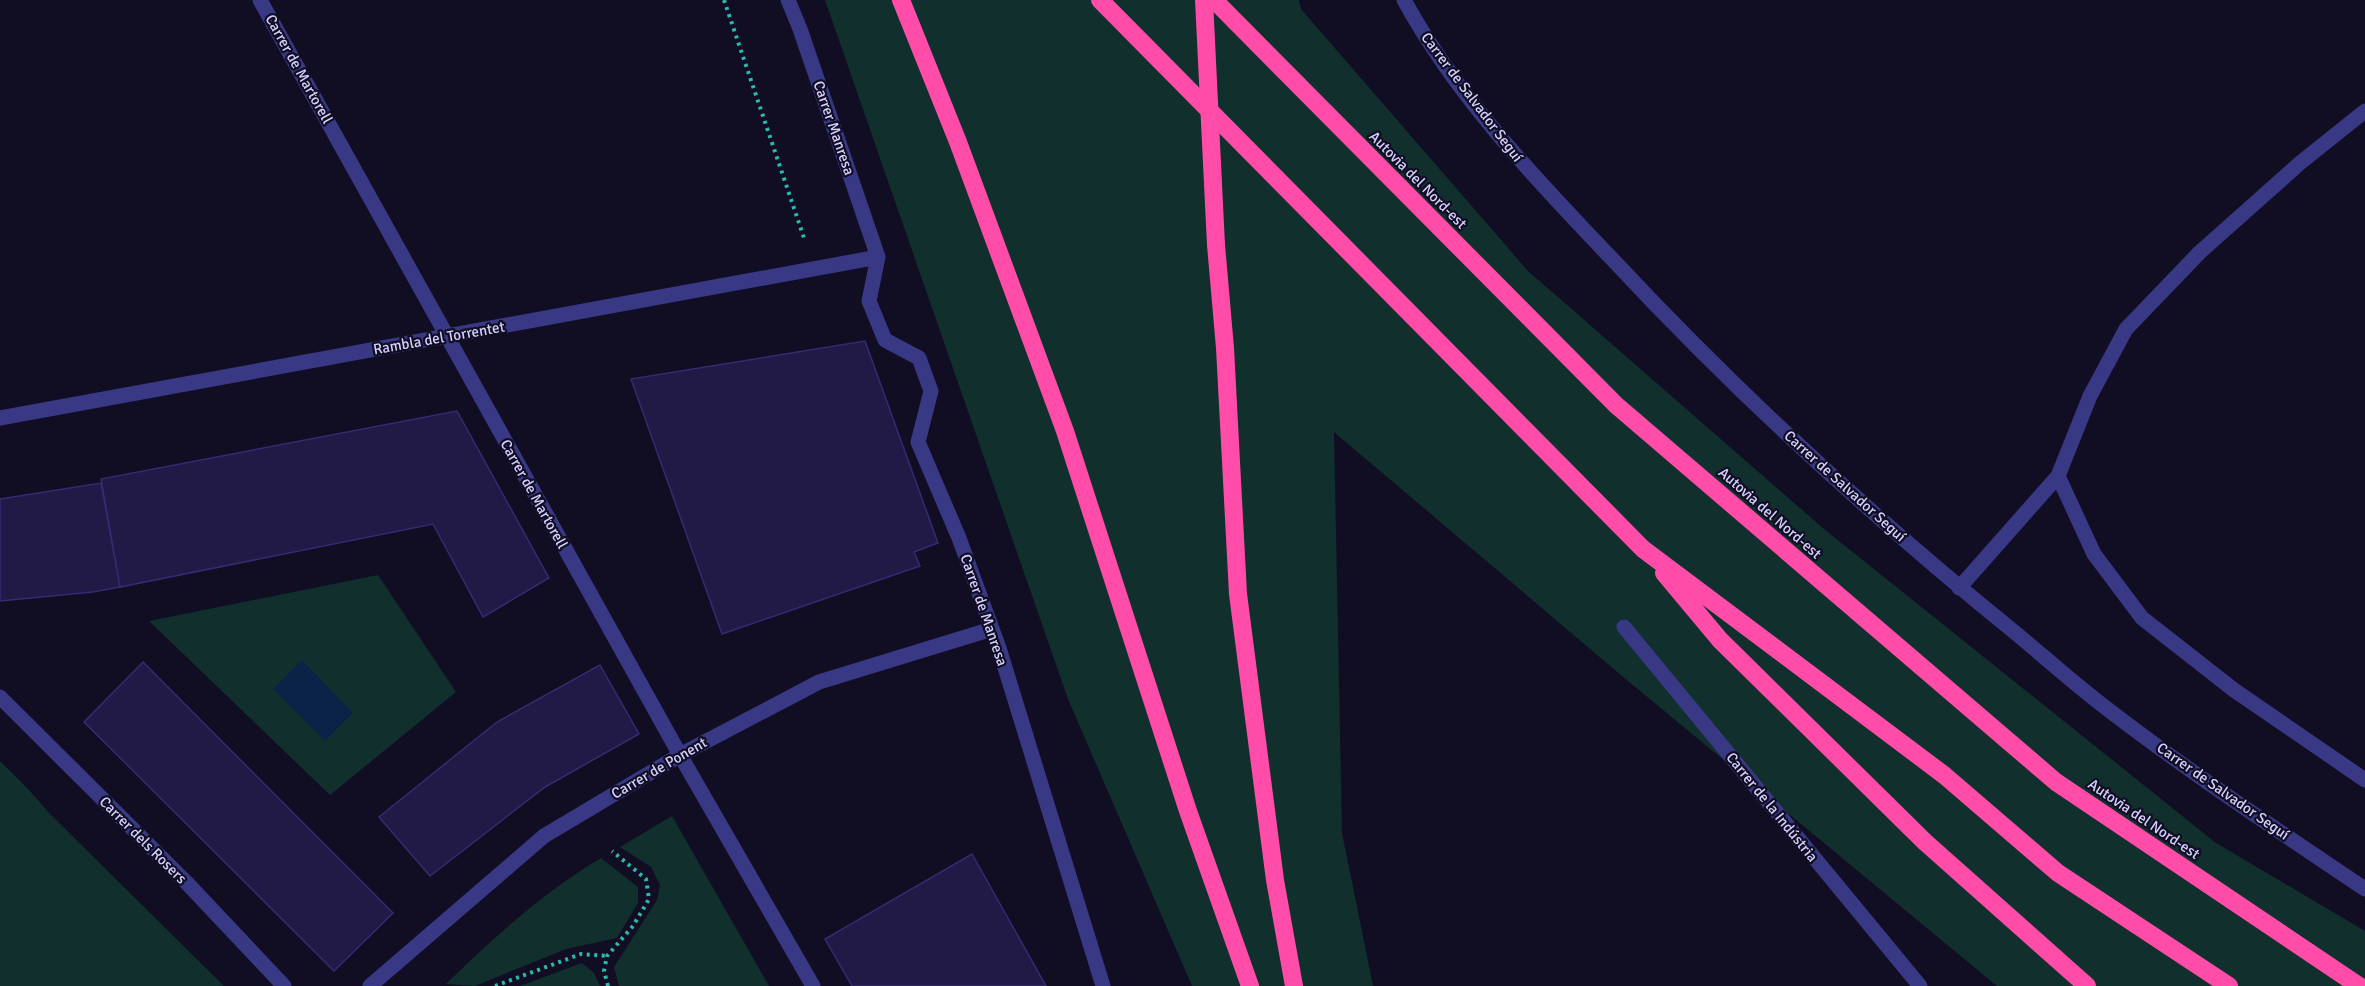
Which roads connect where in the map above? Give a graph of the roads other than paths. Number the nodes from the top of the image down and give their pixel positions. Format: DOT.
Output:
graph roads {
  1 [pos="260,0"];
  2 [pos="788,0"];
  3 [pos="901,0"];
  4 [pos="1100,0"];
  5 [pos="1203,0"];
  6 [pos="1214,0"];
  7 [pos="1404,0"];
  8 [pos="2365,111"];
  9 [pos="878,257"];
  10 [pos="447,337"];
  11 [pos="0,418"];
  12 [pos="2058,476"];
  13 [pos="1643,549"];
  14 [pos="1959,588"];
  15 [pos="1624,627"];
  16 [pos="992,629"];
  17 [pos="0,697"];
  18 [pos="680,755"];
  19 [pos="2365,780"];
  20 [pos="2365,889"];
  21 [pos="2084,985"];
  22 [pos="284,986"];
  23 [pos="370,986"];
  24 [pos="813,986"];
  25 [pos="1103,986"];
  26 [pos="1250,986"];
  27 [pos="1294,986"];
  28 [pos="1920,986"];
  29 [pos="2229,986"];
  30 [pos="2359,986"];
  1 -- 10 [label="street, Carrer de Martorell"];
  2 -- 9 [label="street, Carrer Manresa"];
  3 -- 26 [label="highway"];
  4 -- 13 [label="highway"];
  5 -- 27 [label="highway, bridge"];
  6 -- 30 [label="highway, Autovia del Nord-est"];
  7 -- 14 [label="street, Carrer de Salvador Seguí"];
  8 -- 12 [label="street"];
  9 -- 10 [label="street, Rambla del Torrentet"];
  9 -- 16 [label="street, Carrer de Manresa"];
  10 -- 11 [label="street, Rambla del Torrentet"];
  10 -- 18 [label="street, Carrer de Martorell"];
  12 -- 14 [label="street"];
  12 -- 19 [label="street"];
  13 -- 21 [label="highway"];
  13 -- 29 [label="highway"];
  14 -- 20 [label="street, Carrer de Salvador Seguí"];
  15 -- 28 [label="street, Carrer de la Indústria"];
  16 -- 18 [label="street, Carrer de Ponent"];
  16 -- 25 [label="street, Carrer de Manresa"];
  17 -- 22 [label="street, Carrer dels Rosers"];
  18 -- 23 [label="street, Carrer de Ponent"];
  18 -- 24 [label="street, Carrer de Martorell"];
}
